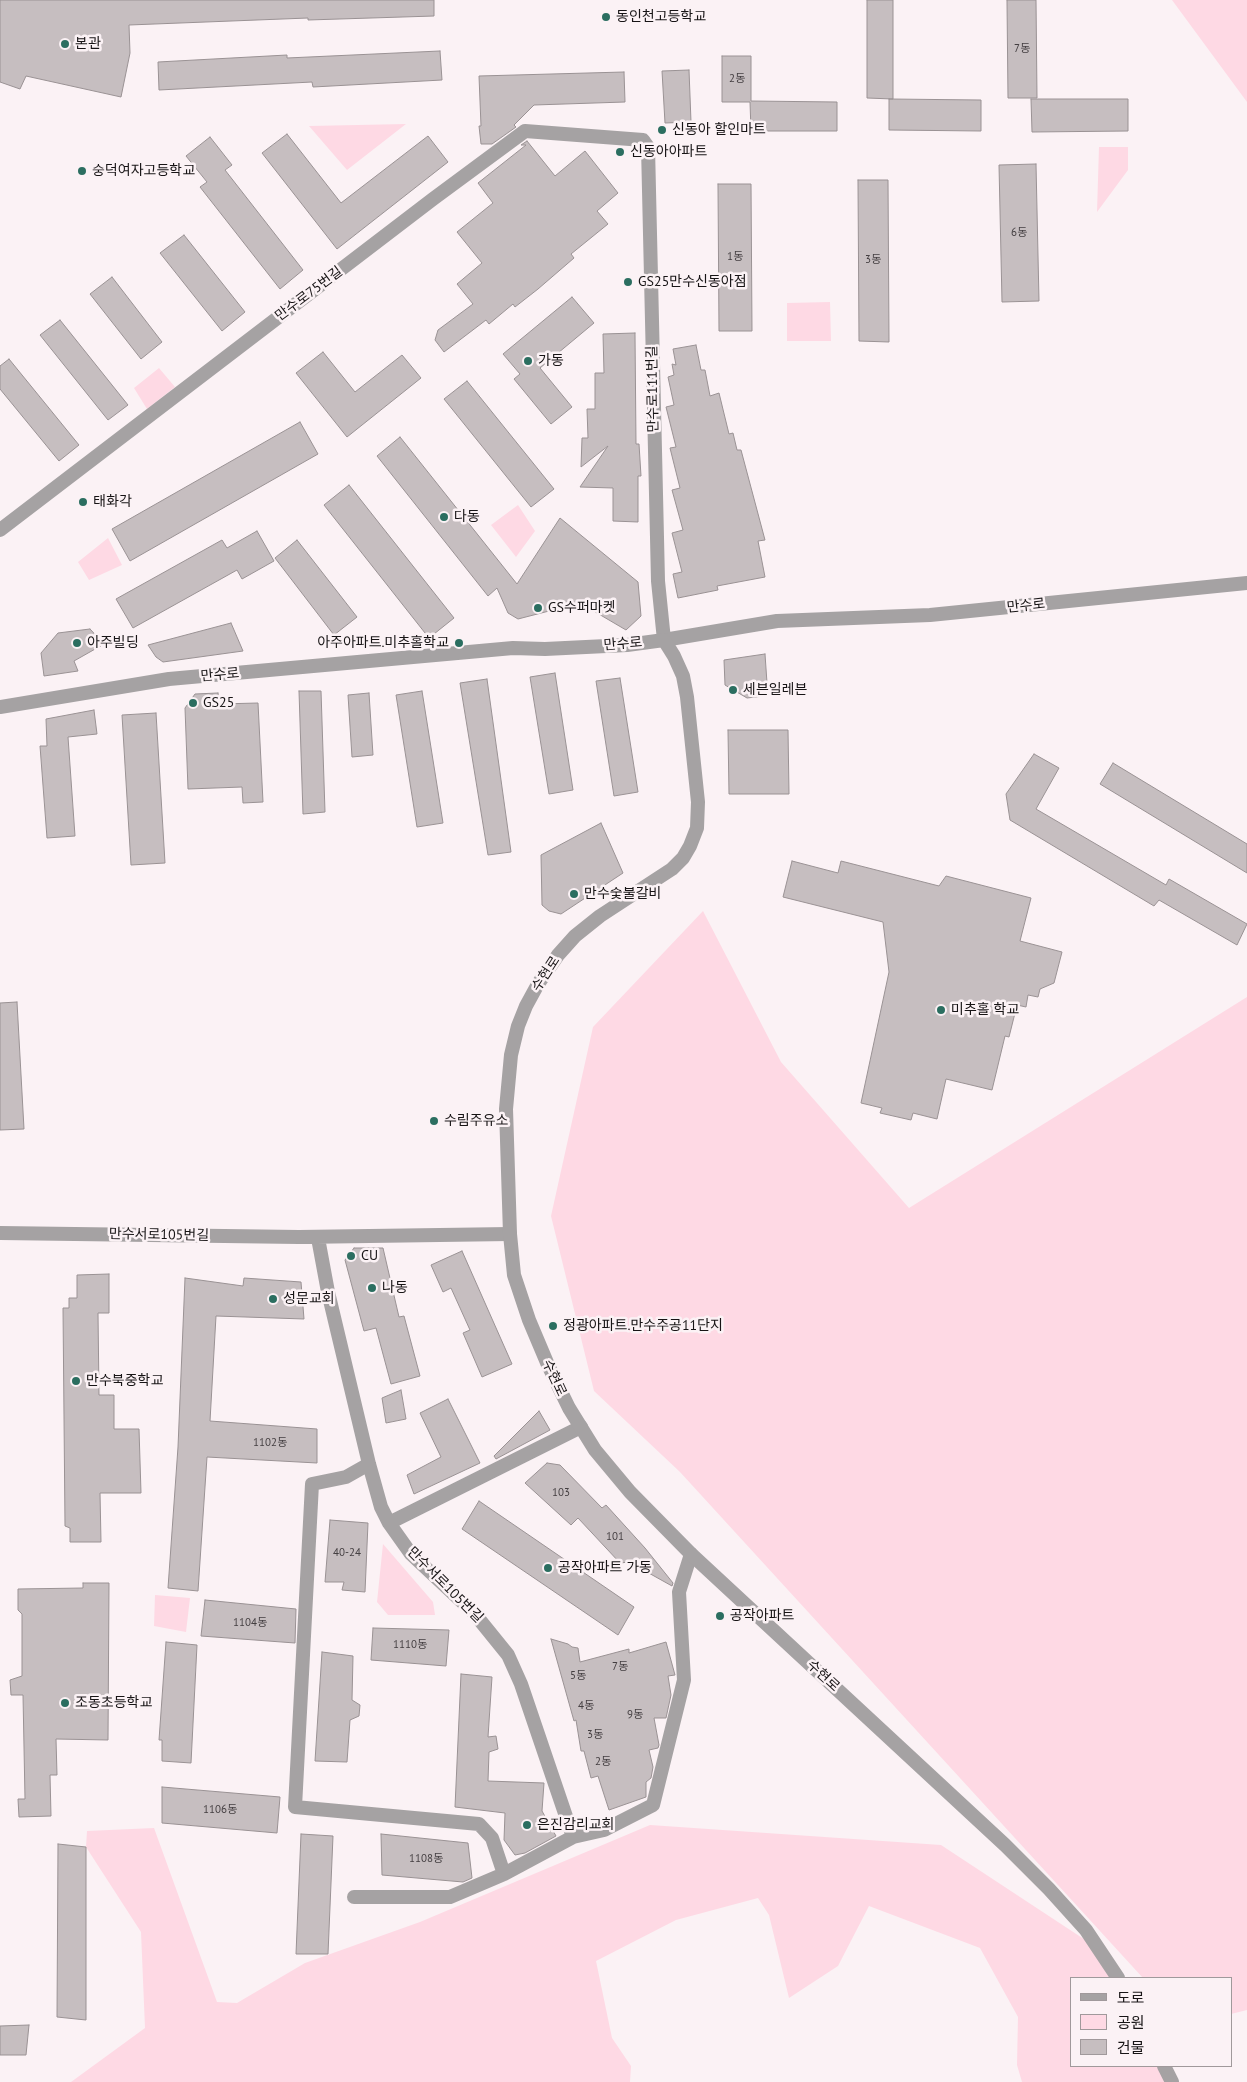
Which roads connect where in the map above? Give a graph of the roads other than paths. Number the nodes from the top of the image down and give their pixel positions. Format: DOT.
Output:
graph roads {
  1 [pos="643,140"];
  2 [pos="0,530"];
  3 [pos="1247,583"];
  4 [pos="664,640"];
  5 [pos="0,707"];
  6 [pos="0,1233"];
  7 [pos="510,1234"];
  8 [pos="318,1238"];
  9 [pos="580,1427"];
  10 [pos="368,1464"];
  11 [pos="389,1523"];
  12 [pos="691,1554"];
  13 [pos="573,1837"];
  14 [pos="504,1874"];
  15 [pos="354,1897"];
  16 [pos="1117,1977"];
  17 [pos="1164,2067"];
  18 [pos="1172,2082"];
  1 -- 2 [label="street, 만수로75번길"];
  1 -- 4 [label="street, 만수로111번길"];
  3 -- 4 [label="street, 만수로"];
  4 -- 5 [label="street, 만수로"];
  4 -- 7 [label="street, 수현로"];
  6 -- 8 [label="street, 만수서로105번길"];
  7 -- 8 [label="street, 만수서로105번길"];
  7 -- 9 [label="street, 수현로"];
  8 -- 10 [label="street, 만수서로105번길"];
  9 -- 11 [label="street"];
  9 -- 12 [label="street, 수현로"];
  10 -- 11 [label="street, 만수서로105번길"];
  10 -- 14 [label="street"];
  11 -- 13 [label="street, 만수서로105번길"];
  12 -- 13 [label="street"];
  12 -- 16 [label="street, 수현로"];
  13 -- 14 [label="street"];
  14 -- 15 [label="street"];
  17 -- 18 [label="street"];
}
